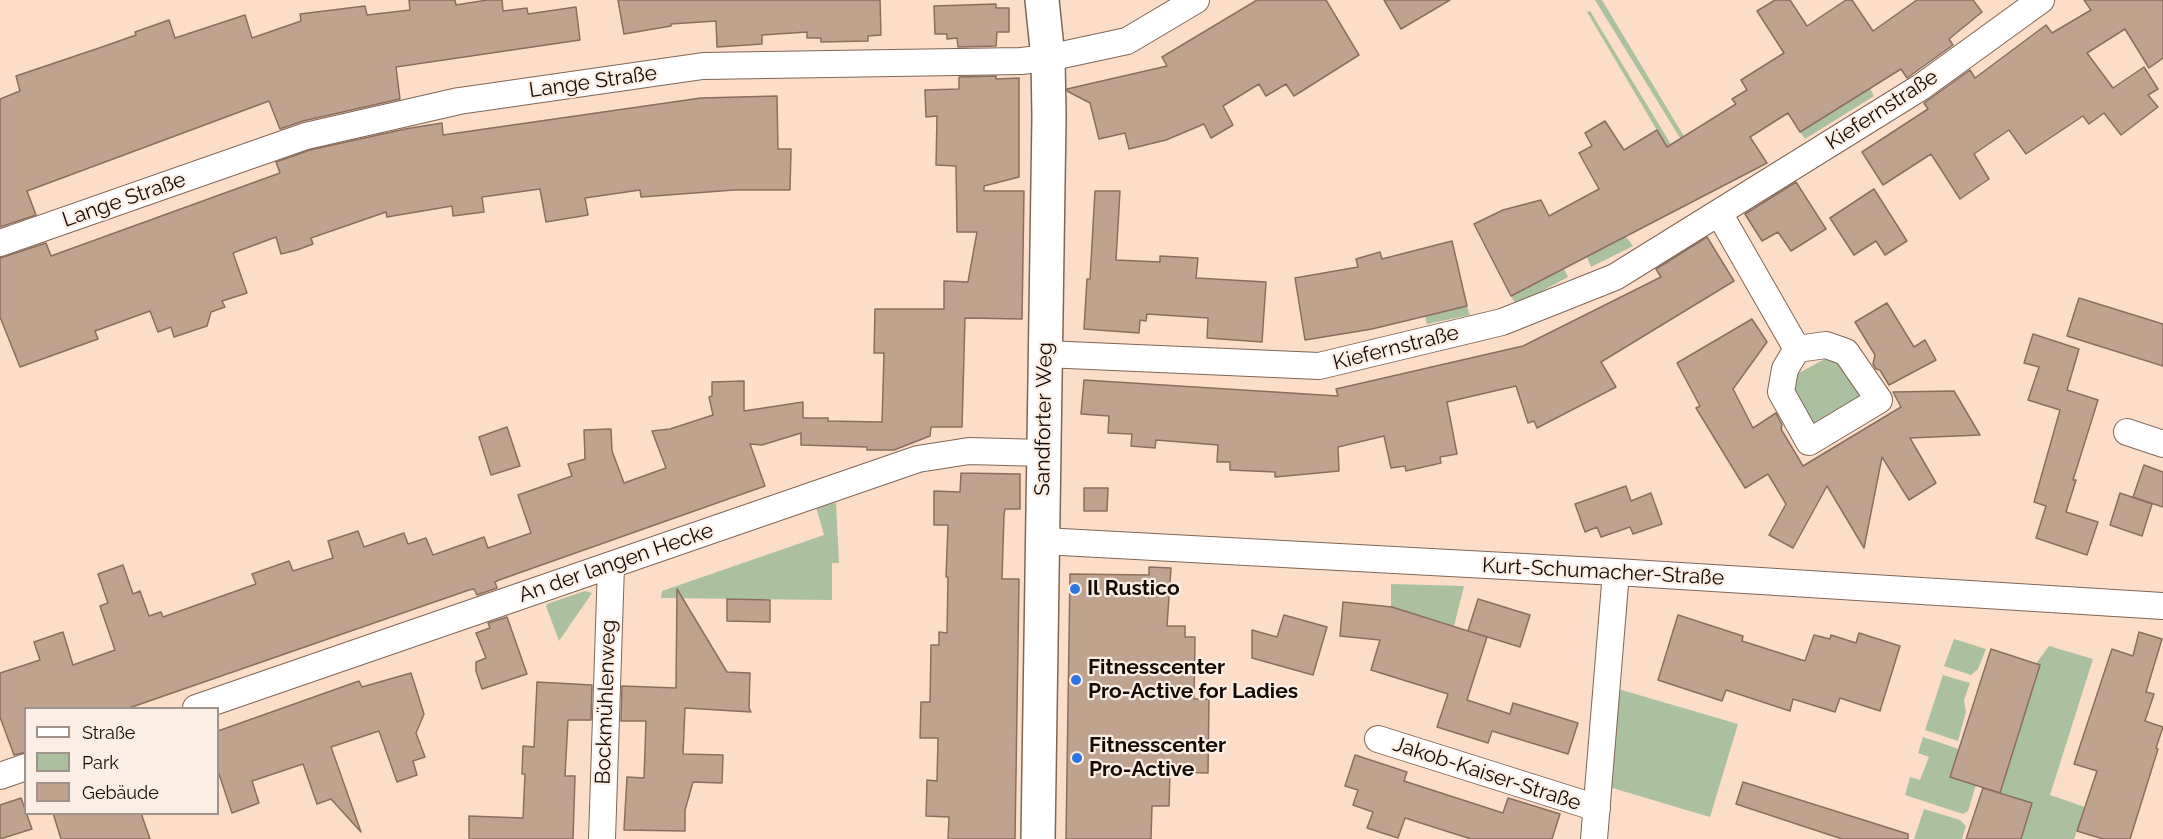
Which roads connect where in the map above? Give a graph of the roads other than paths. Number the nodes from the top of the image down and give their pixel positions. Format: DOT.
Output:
graph roads {
  1 [pos="1042,0"];
  2 [pos="1196,0"];
  3 [pos="2041,0"];
  4 [pos="1048,58"];
  5 [pos="1719,213"];
  6 [pos="0,243"];
  7 [pos="1797,349"];
  8 [pos="1045,354"];
  9 [pos="2127,432"];
  10 [pos="2163,444"];
  11 [pos="1043,453"];
  12 [pos="1043,541"];
  13 [pos="611,565"];
  14 [pos="1616,572"];
  15 [pos="2163,606"];
  16 [pos="199,707"];
  17 [pos="1378,739"];
  18 [pos="24,768"];
  19 [pos="0,776"];
  20 [pos="1597,808"];
  21 [pos="602,839"];
  22 [pos="1038,839"];
  23 [pos="1594,839"];
  1 -- 4 [label="street, Sandforter Weg"];
  2 -- 4 [label="street, Lange Straße"];
  3 -- 5 [label="street, Kiefernstraße"];
  4 -- 6 [label="street, Lange Straße"];
  4 -- 8 [label="street, Sandforter Weg"];
  5 -- 7 [label="street"];
  5 -- 8 [label="street, Kiefernstraße"];
  8 -- 11 [label="street, Sandforter Weg"];
  9 -- 10 [label="street"];
  11 -- 12 [label="street, Sandforter Weg"];
  11 -- 13 [label="street, An der langen Hecke"];
  12 -- 14 [label="street, Kurt-Schumacher-Straße"];
  12 -- 22 [label="street, Sandforter Weg"];
  13 -- 16 [label="street, An der langen Hecke"];
  13 -- 21 [label="street, Bockmühlenweg"];
  14 -- 15 [label="street, Kurt-Schumacher-Straße"];
  14 -- 20 [label="street, Jakob-Kaiser-Straße"];
  17 -- 20 [label="street, Jakob-Kaiser-Straße"];
  18 -- 19 [label="street"];
  20 -- 23 [label="street, Jakob-Kaiser-Straße"];
}
